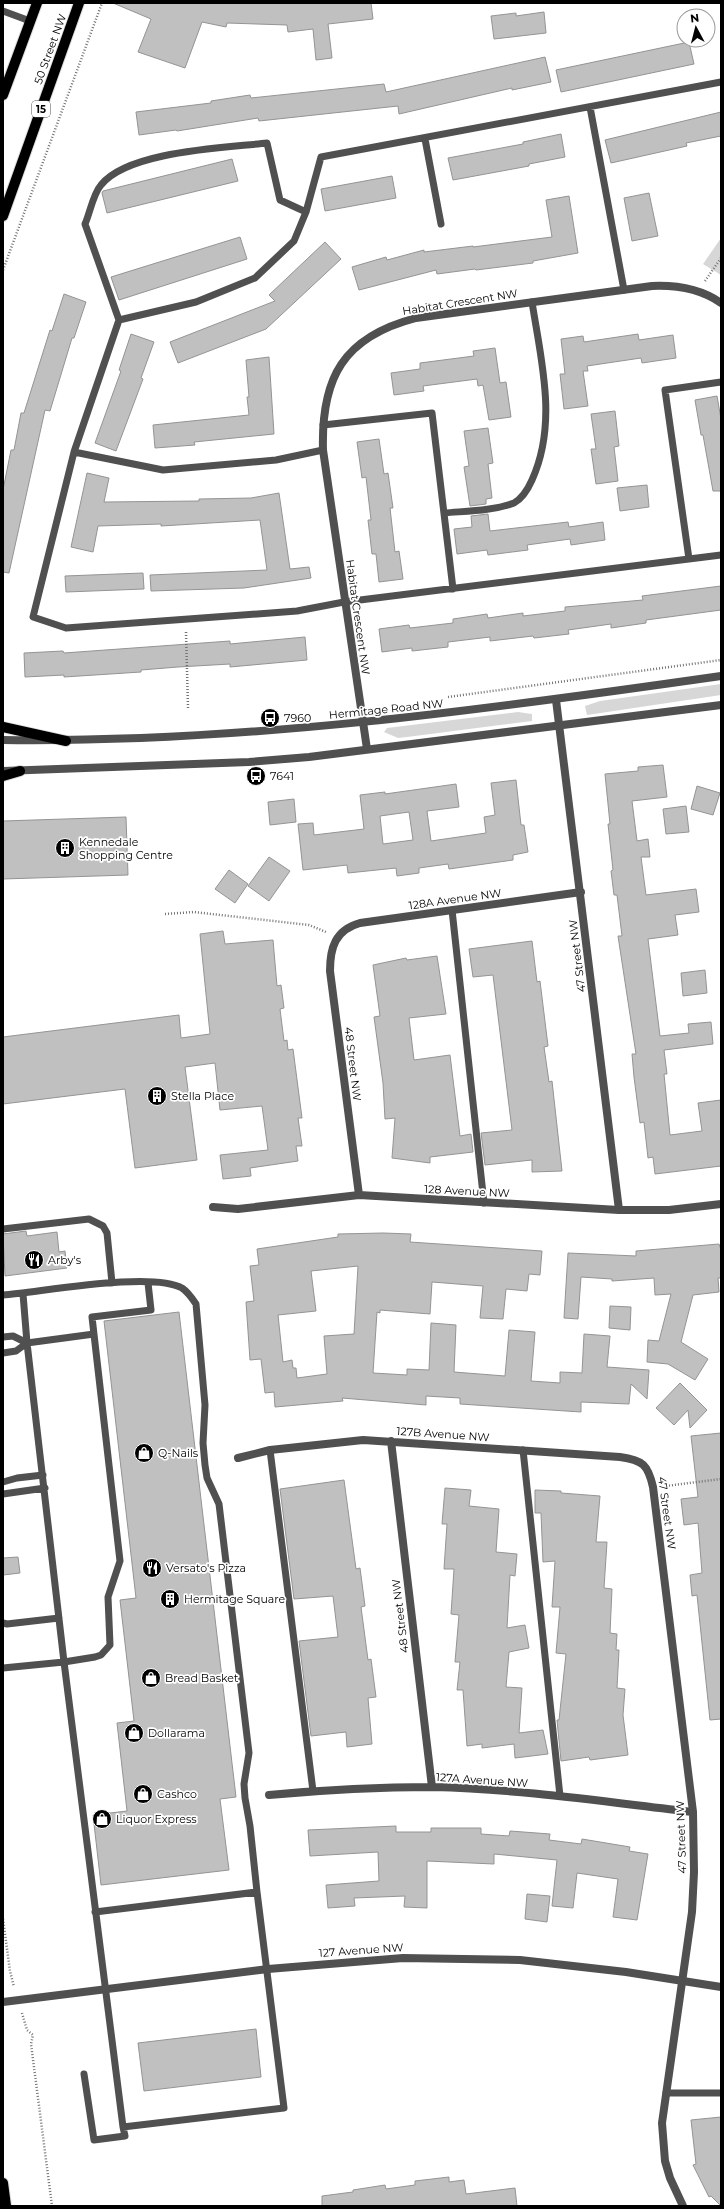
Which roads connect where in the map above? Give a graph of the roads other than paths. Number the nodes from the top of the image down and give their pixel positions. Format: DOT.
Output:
graph roads {
  1 [pos="37,3"];
  2 [pos="79,3"];
  3 [pos="3,11"];
  4 [pos="30,21"];
  5 [pos="721,82"];
  6 [pos="3,95"];
  7 [pos="590,107"];
  8 [pos="425,139"];
  9 [pos="306,212"];
  10 [pos="3,216"];
  11 [pos="441,224"];
  12 [pos="624,290"];
  13 [pos="532,302"];
  14 [pos="721,302"];
  15 [pos="119,320"];
  16 [pos="721,382"];
  17 [pos="323,425"];
  18 [pos="323,450"];
  19 [pos="74,452"];
  20 [pos="444,513"];
  21 [pos="721,555"];
  22 [pos="689,559"];
  23 [pos="453,589"];
  24 [pos="344,602"];
  25 [pos="721,676"];
  26 [pos="556,700"];
  27 [pos="721,705"];
  28 [pos="362,723"];
  29 [pos="560,725"];
  30 [pos="3,727"];
  31 [pos="3,740"];
  32 [pos="66,740"];
  33 [pos="367,749"];
  34 [pos="3,771"];
  35 [pos="20,771"];
  36 [pos="3,776"];
  37 [pos="581,892"];
  38 [pos="452,910"];
  39 [pos="337,936"];
  40 [pos="358,1195"];
  41 [pos="484,1203"];
  42 [pos="721,1204"];
  43 [pos="213,1207"];
  44 [pos="619,1210"];
  45 [pos="3,1229"];
  46 [pos="112,1283"];
  47 [pos="148,1283"];
  48 [pos="23,1294"];
  49 [pos="3,1296"];
  50 [pos="94,1334"];
  51 [pos="3,1337"];
  52 [pos="27,1343"];
  53 [pos="3,1353"];
  54 [pos="391,1441"];
  55 [pos="270,1450"];
  56 [pos="523,1450"];
  57 [pos="238,1458"];
  58 [pos="645,1465"];
  59 [pos="43,1475"];
  60 [pos="3,1482"];
  61 [pos="45,1488"];
  62 [pos="3,1494"];
  63 [pos="59,1618"];
  64 [pos="3,1623"];
  65 [pos="64,1662"];
  66 [pos="3,1668"];
  67 [pos="432,1788"];
  68 [pos="313,1791"];
  69 [pos="269,1795"];
  70 [pos="560,1796"];
  71 [pos="693,1812"];
  72 [pos="257,1892"];
  73 [pos="95,1912"];
  74 [pos="268,1970"];
  75 [pos="684,1981"];
  76 [pos="721,1987"];
  77 [pos="105,1988"];
  78 [pos="3,2002"];
  79 [pos="84,2074"];
  80 [pos="666,2093"];
  81 [pos="721,2093"];
  82 [pos="124,2127"];
  83 [pos="3,2183"];
  84 [pos="6,2206"];
  85 [pos="682,2206"];
  1 -- 4 [label="main road"];
  2 -- 10 [label="main road, 50 Street NW / 15"];
  3 -- 4 [label="lane"];
  4 -- 6 [label="main road"];
  5 -- 7 [label="lane"];
  7 -- 8 [label="lane"];
  7 -- 12 [label="lane"];
  8 -- 9 [label="lane"];
  8 -- 11 [label="lane"];
  9 -- 15 [label="lane"];
  9 -- 15 [label="lane"];
  12 -- 13 [label="street, Habitat Crescent NW"];
  12 -- 14 [label="street, Habitat Crescent NW"];
  13 -- 17 [label="street, Habitat Crescent NW"];
  13 -- 20 [label="lane"];
  15 -- 19 [label="lane"];
  16 -- 22 [label="lane"];
  17 -- 18 [label="street, Habitat Crescent NW"];
  17 -- 20 [label="lane"];
  18 -- 19 [label="lane"];
  18 -- 24 [label="street, Habitat Crescent NW"];
  19 -- 24 [label="lane"];
  20 -- 23 [label="lane"];
  21 -- 22 [label="lane"];
  22 -- 23 [label="lane"];
  23 -- 24 [label="lane"];
  24 -- 28 [label="street, Habitat Crescent NW"];
  25 -- 26 [label="street, Hermitage Road NW"];
  26 -- 28 [label="street, Hermitage Road NW"];
  26 -- 29 [label="street, 47 Street NW"];
  27 -- 29 [label="street"];
  28 -- 32 [label="street, Hermitage Road NW"];
  28 -- 33 [label="street, Habitat Crescent NW"];
  29 -- 33 [label="street"];
  29 -- 37 [label="street, 47 Street NW"];
  30 -- 32 [label="main road"];
  31 -- 32 [label="street, Hermitage Road NW"];
  33 -- 35 [label="street"];
  34 -- 35 [label="street"];
  35 -- 36 [label="main road"];
  37 -- 38 [label="street, 128A Avenue NW"];
  37 -- 44 [label="street, 47 Street NW"];
  38 -- 39 [label="street, 128A Avenue NW"];
  38 -- 41 [label="lane"];
  39 -- 40 [label="street, 48 Street NW"];
  40 -- 41 [label="street, 128 Avenue NW"];
  40 -- 43 [label="street, 128 Avenue NW"];
  41 -- 44 [label="street, 128 Avenue NW"];
  42 -- 44 [label="street, 128 Avenue NW"];
  45 -- 46 [label="lane"];
  46 -- 47 [label="lane"];
  46 -- 48 [label="lane"];
  47 -- 50 [label="lane"];
  47 -- 72 [label="lane"];
  48 -- 49 [label="lane"];
  48 -- 52 [label="lane"];
  50 -- 52 [label="lane"];
  50 -- 65 [label="lane"];
  51 -- 52 [label="lane"];
  52 -- 53 [label="lane"];
  52 -- 59 [label="lane"];
  54 -- 55 [label="street, 127B Avenue NW"];
  54 -- 56 [label="street, 127B Avenue NW"];
  54 -- 67 [label="street, 48 Street NW"];
  55 -- 57 [label="street, 127B Avenue NW"];
  55 -- 68 [label="lane"];
  56 -- 58 [label="street, 127B Avenue NW"];
  56 -- 70 [label="lane"];
  58 -- 71 [label="street, 47 Street NW"];
  59 -- 60 [label="lane"];
  59 -- 61 [label="lane"];
  61 -- 62 [label="lane"];
  61 -- 63 [label="lane"];
  63 -- 64 [label="lane"];
  63 -- 65 [label="lane"];
  65 -- 66 [label="lane"];
  65 -- 73 [label="lane"];
  67 -- 68 [label="street, 127A Avenue NW"];
  67 -- 70 [label="street, 127A Avenue NW"];
  68 -- 69 [label="street, 127A Avenue NW"];
  70 -- 71 [label="street, 127A Avenue NW"];
  71 -- 75 [label="street, 47 Street NW"];
  72 -- 73 [label="lane"];
  72 -- 74 [label="lane"];
  73 -- 77 [label="lane"];
  74 -- 75 [label="street, 127 Avenue NW"];
  74 -- 77 [label="street, 127 Avenue NW"];
  74 -- 82 [label="lane"];
  75 -- 76 [label="street, 127 Avenue NW"];
  75 -- 80 [label="street, 47 Street NW"];
  77 -- 78 [label="street, 127 Avenue NW"];
  77 -- 82 [label="lane"];
  79 -- 82 [label="lane"];
  80 -- 81 [label="lane"];
  80 -- 85 [label="street, 47 Street NW"];
  83 -- 84 [label="main road"];
}
